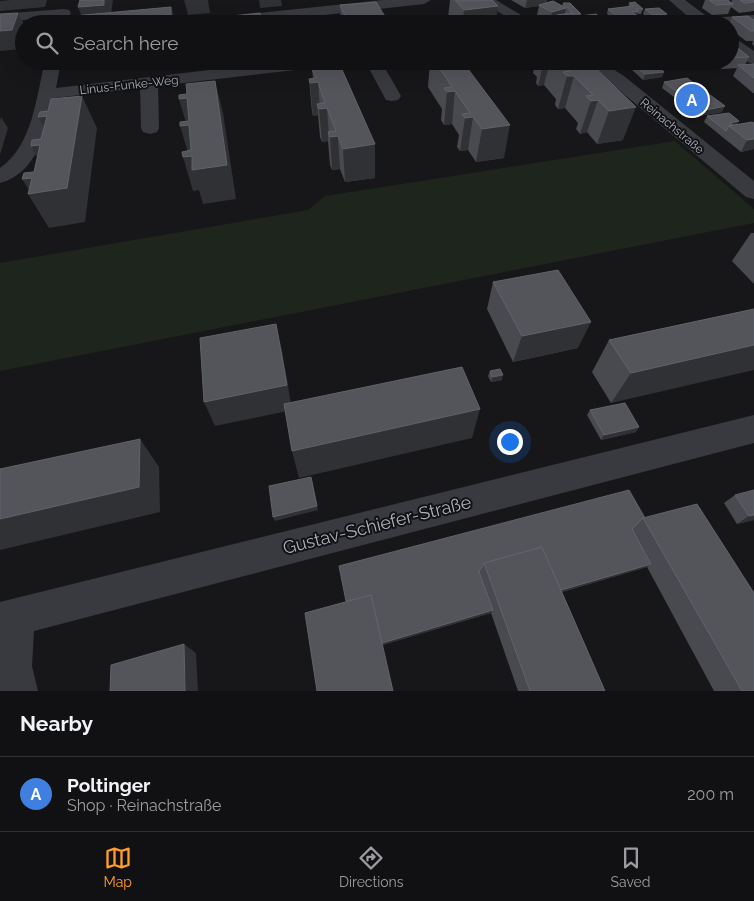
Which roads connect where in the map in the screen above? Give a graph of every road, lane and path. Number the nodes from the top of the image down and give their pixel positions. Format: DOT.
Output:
graph roads {
  1 [pos="424,0"];
  2 [pos="486,0"];
  3 [pos="676,0"];
  4 [pos="386,2"];
  5 [pos="65,12"];
  6 [pos="32,15"];
  7 [pos="271,15"];
  8 [pos="513,15"];
  9 [pos="692,15"];
  10 [pos="15,17"];
  11 [pos="0,18"];
  12 [pos="754,19"];
  13 [pos="739,20"];
  14 [pos="739,48"];
  15 [pos="754,59"];
  16 [pos="51,70"];
  17 [pos="199,70"];
  18 [pos="379,70"];
  19 [pos="603,70"];
  20 [pos="149,82"];
  21 [pos="46,94"];
  22 [pos="392,96"];
  23 [pos="150,128"];
  24 [pos="0,177"];
  25 [pos="754,192"];
  26 [pos="754,429"];
  27 [pos="8,619"];
  28 [pos="17,691"];
  1 -- 4 [label="street"];
  2 -- 8 [label="street"];
  3 -- 9 [label="street"];
  4 -- 7 [label="street"];
  5 -- 6 [label="street"];
  10 -- 11 [label="street"];
  12 -- 13 [label="street"];
  14 -- 15 [label="street"];
  16 -- 21 [label="street"];
  17 -- 20 [label="street, Linus-Funke-Weg"];
  18 -- 22 [label="street"];
  19 -- 25 [label="street, Reinachstraße"];
  20 -- 21 [label="street, Linus-Funke-Weg"];
  20 -- 23 [label="street"];
  21 -- 24 [label="street"];
  26 -- 27 [label="street, Gustav-Schiefer-Straße"];
  27 -- 28 [label="street"];
}
